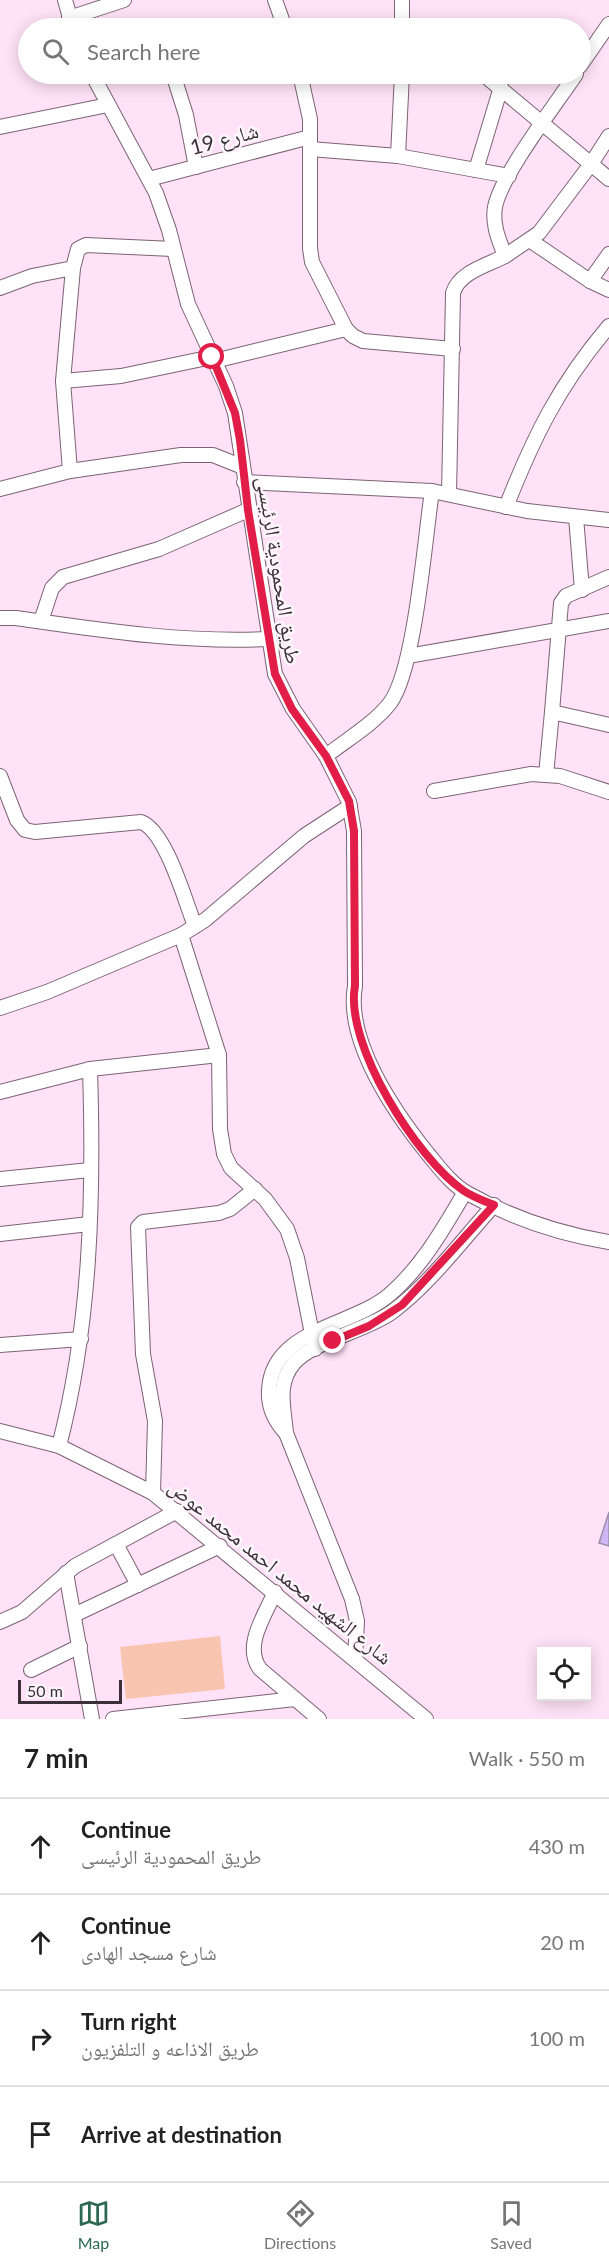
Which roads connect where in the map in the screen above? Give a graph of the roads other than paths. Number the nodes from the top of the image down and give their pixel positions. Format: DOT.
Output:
graph roads {
  1 [pos="65,0"];
  2 [pos="124,0"];
  3 [pos="275,0"];
  4 [pos="402,0"];
  5 [pos="70,18"];
  6 [pos="83,18"];
  7 [pos="281,18"];
  8 [pos="402,18"];
  9 [pos="609,24"];
  10 [pos="591,50"];
  11 [pos="97,84"];
  12 [pos="176,84"];
  13 [pos="303,84"];
  14 [pos="402,84"];
  15 [pos="497,84"];
  16 [pos="569,84"];
  17 [pos="501,87"];
  18 [pos="108,105"];
  19 [pos="543,124"];
  20 [pos="0,127"];
  21 [pos="609,136"];
  22 [pos="310,143"];
  23 [pos="398,156"];
  24 [pos="591,164"];
  25 [pos="196,167"];
  26 [pos="476,170"];
  27 [pos="509,176"];
  28 [pos="149,179"];
  29 [pos="609,179"];
  30 [pos="531,241"];
  31 [pos="173,249"];
  32 [pos="609,254"];
  33 [pos="506,256"];
  34 [pos="73,268"];
  35 [pos="590,281"];
  36 [pos="0,288"];
  37 [pos="609,290"];
  38 [pos="609,326"];
  39 [pos="346,329"];
  40 [pos="453,350"];
  41 [pos="213,359"];
  42 [pos="63,381"];
  43 [pos="243,467"];
  44 [pos="70,471"];
  45 [pos="244,482"];
  46 [pos="0,489"];
  47 [pos="432,491"];
  48 [pos="449,494"];
  49 [pos="506,507"];
  50 [pos="248,510"];
  51 [pos="576,517"];
  52 [pos="609,520"];
  53 [pos="609,577"];
  54 [pos="582,590"];
  55 [pos="0,618"];
  56 [pos="41,621"];
  57 [pos="609,621"];
  58 [pos="557,629"];
  59 [pos="268,639"];
  60 [pos="408,656"];
  61 [pos="552,712"];
  62 [pos="609,725"];
  63 [pos="326,756"];
  64 [pos="546,775"];
  65 [pos="0,776"];
  66 [pos="434,791"];
  67 [pos="609,792"];
  68 [pos="350,806"];
  69 [pos="195,926"];
  70 [pos="181,935"];
  71 [pos="0,1008"];
  72 [pos="219,1055"];
  73 [pos="90,1069"];
  74 [pos="0,1092"];
  75 [pos="90,1170"];
  76 [pos="0,1179"];
  77 [pos="255,1189"];
  78 [pos="465,1192"];
  79 [pos="494,1205"];
  80 [pos="89,1224"];
  81 [pos="609,1227"];
  82 [pos="0,1234"];
  83 [pos="606,1241"];
  84 [pos="81,1339"];
  85 [pos="313,1342"];
  86 [pos="0,1345"];
  87 [pos="0,1431"];
  88 [pos="59,1446"];
  89 [pos="153,1493"];
  90 [pos="177,1510"];
  91 [pos="116,1544"];
  92 [pos="220,1546"];
  93 [pos="66,1572"];
  94 [pos="138,1585"];
  95 [pos="275,1592"];
  96 [pos="74,1615"];
  97 [pos="0,1622"];
  98 [pos="80,1646"];
  99 [pos="355,1659"];
  100 [pos="31,1670"];
  101 [pos="296,1699"];
  102 [pos="182,1715"];
  103 [pos="419,1717"];
  104 [pos="92,1719"];
  105 [pos="113,1719"];
  106 [pos="319,1719"];
  1 -- 5 [label="street"];
  2 -- 6 [label="street"];
  3 -- 7 [label="street"];
  4 -- 8 [label="street"];
  9 -- 10 [label="street"];
  11 -- 18 [label="street, طريق المحمودية الرئيسى"];
  12 -- 25 [label="street"];
  13 -- 22 [label="street"];
  14 -- 23 [label="street"];
  15 -- 17 [label="street"];
  16 -- 19 [label="street"];
  17 -- 19 [label="street"];
  17 -- 26 [label="street"];
  18 -- 20 [label="street"];
  18 -- 28 [label="street, طريق المحمودية الرئيسى"];
  19 -- 24 [label="street"];
  19 -- 27 [label="street"];
  21 -- 24 [label="street"];
  22 -- 23 [label="street, شارع 19"];
  22 -- 25 [label="street, شارع 19"];
  22 -- 39 [label="street"];
  23 -- 26 [label="street, شارع 19"];
  24 -- 29 [label="street"];
  24 -- 30 [label="street"];
  25 -- 28 [label="street, شارع 19"];
  26 -- 27 [label="street, شارع 19"];
  27 -- 33 [label="street"];
  28 -- 31 [label="street, طريق المحمودية الرئيسى"];
  30 -- 33 [label="street"];
  30 -- 35 [label="street"];
  31 -- 34 [label="street"];
  31 -- 41 [label="street, طريق المحمودية الرئيسى"];
  32 -- 35 [label="street"];
  33 -- 40 [label="street"];
  34 -- 36 [label="street"];
  34 -- 42 [label="street"];
  35 -- 37 [label="street"];
  38 -- 49 [label="street"];
  39 -- 40 [label="street"];
  39 -- 41 [label="street"];
  40 -- 48 [label="street"];
  41 -- 42 [label="street"];
  41 -- 43 [label="street, طريق المحمودية الرئيسى"];
  42 -- 44 [label="street"];
  43 -- 44 [label="street"];
  43 -- 45 [label="street, طريق المحمودية الرئيسى"];
  44 -- 46 [label="street"];
  45 -- 47 [label="street"];
  45 -- 50 [label="street, طريق المحمودية الرئيسى"];
  47 -- 48 [label="street"];
  47 -- 60 [label="street"];
  48 -- 49 [label="street"];
  49 -- 51 [label="street"];
  50 -- 56 [label="street"];
  50 -- 59 [label="street, طريق المحمودية الرئيسى"];
  51 -- 52 [label="street"];
  51 -- 54 [label="street"];
  53 -- 54 [label="street"];
  54 -- 58 [label="street"];
  55 -- 56 [label="street"];
  56 -- 59 [label="street"];
  57 -- 58 [label="street"];
  58 -- 60 [label="street"];
  58 -- 61 [label="street"];
  59 -- 63 [label="street, طريق المحمودية الرئيسى"];
  60 -- 63 [label="street"];
  61 -- 62 [label="street"];
  61 -- 64 [label="street"];
  63 -- 68 [label="street, طريق المحمودية الرئيسى"];
  64 -- 66 [label="street"];
  64 -- 67 [label="street"];
  65 -- 69 [label="street"];
  68 -- 69 [label="street"];
  68 -- 78 [label="street, طريق المحمودية الرئيسى"];
  69 -- 70 [label="street"];
  70 -- 71 [label="street"];
  70 -- 72 [label="street"];
  72 -- 73 [label="street"];
  72 -- 77 [label="street"];
  73 -- 74 [label="street"];
  73 -- 75 [label="street"];
  75 -- 76 [label="street"];
  75 -- 80 [label="street"];
  77 -- 85 [label="street"];
  77 -- 89 [label="street"];
  78 -- 79 [label="street, طريق المحمودية الرئيسى"];
  78 -- 85 [label="street"];
  79 -- 83 [label="street, طريق المحمودية الرئيسى"];
  79 -- 85 [label="street"];
  80 -- 82 [label="street"];
  80 -- 84 [label="street"];
  81 -- 83 [label="street"];
  84 -- 86 [label="street"];
  84 -- 88 [label="street"];
  85 -- 99 [label="street"];
  87 -- 88 [label="street, شارع الشهيد محمد احمد محمد عوض"];
  88 -- 89 [label="street, شارع الشهيد محمد احمد محمد عوض"];
  89 -- 90 [label="street, شارع الشهيد محمد احمد محمد عوض"];
  90 -- 91 [label="street"];
  90 -- 92 [label="street, شارع الشهيد محمد احمد محمد عوض"];
  91 -- 93 [label="street"];
  91 -- 94 [label="street"];
  92 -- 94 [label="street"];
  92 -- 95 [label="street, شارع الشهيد محمد احمد محمد عوض"];
  93 -- 96 [label="street"];
  93 -- 97 [label="street"];
  94 -- 96 [label="street"];
  95 -- 99 [label="street, شارع الشهيد محمد احمد محمد عوض"];
  95 -- 101 [label="street"];
  96 -- 98 [label="street"];
  98 -- 100 [label="street"];
  98 -- 104 [label="street"];
  99 -- 103 [label="street, شارع الشهيد محمد احمد محمد عوض"];
  101 -- 102 [label="street"];
  101 -- 106 [label="street"];
  102 -- 105 [label="street"];
}
